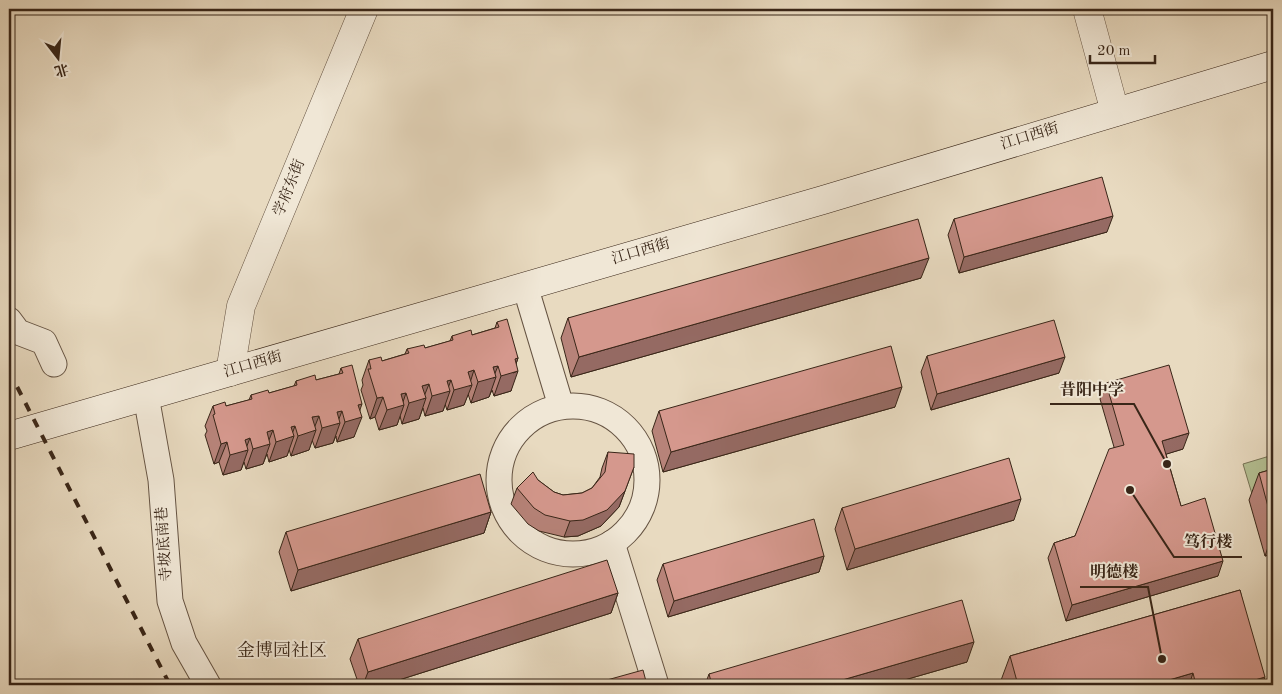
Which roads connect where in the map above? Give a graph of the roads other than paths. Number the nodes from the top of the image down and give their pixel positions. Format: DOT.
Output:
graph roads {
  1 [pos="364,9"];
  2 [pos="1087,9"];
  3 [pos="1273,65"];
  4 [pos="1115,112"];
  5 [pos="525,286"];
  6 [pos="9,320"];
  7 [pos="54,364"];
  8 [pos="230,372"];
  9 [pos="146,396"];
  10 [pos="561,406"];
  11 [pos="9,436"];
  12 [pos="612,543"];
  13 [pos="208,685"];
  14 [pos="656,685"];
  1 -- 8 [label="main road, 学府东街"];
  2 -- 4 [label="main road"];
  3 -- 4 [label="main road, 江口西街"];
  4 -- 5 [label="main road, 江口西街"];
  5 -- 8 [label="main road, 江口西街"];
  5 -- 10 [label="street"];
  6 -- 7 [label="street"];
  8 -- 9 [label="main road, 江口西街"];
  9 -- 11 [label="main road, 江口西街"];
  9 -- 13 [label="street, 寺坡底南巷"];
  10 -- 12 [label="street"];
  10 -- 12 [label="street"];
  12 -- 14 [label="street"];
}
